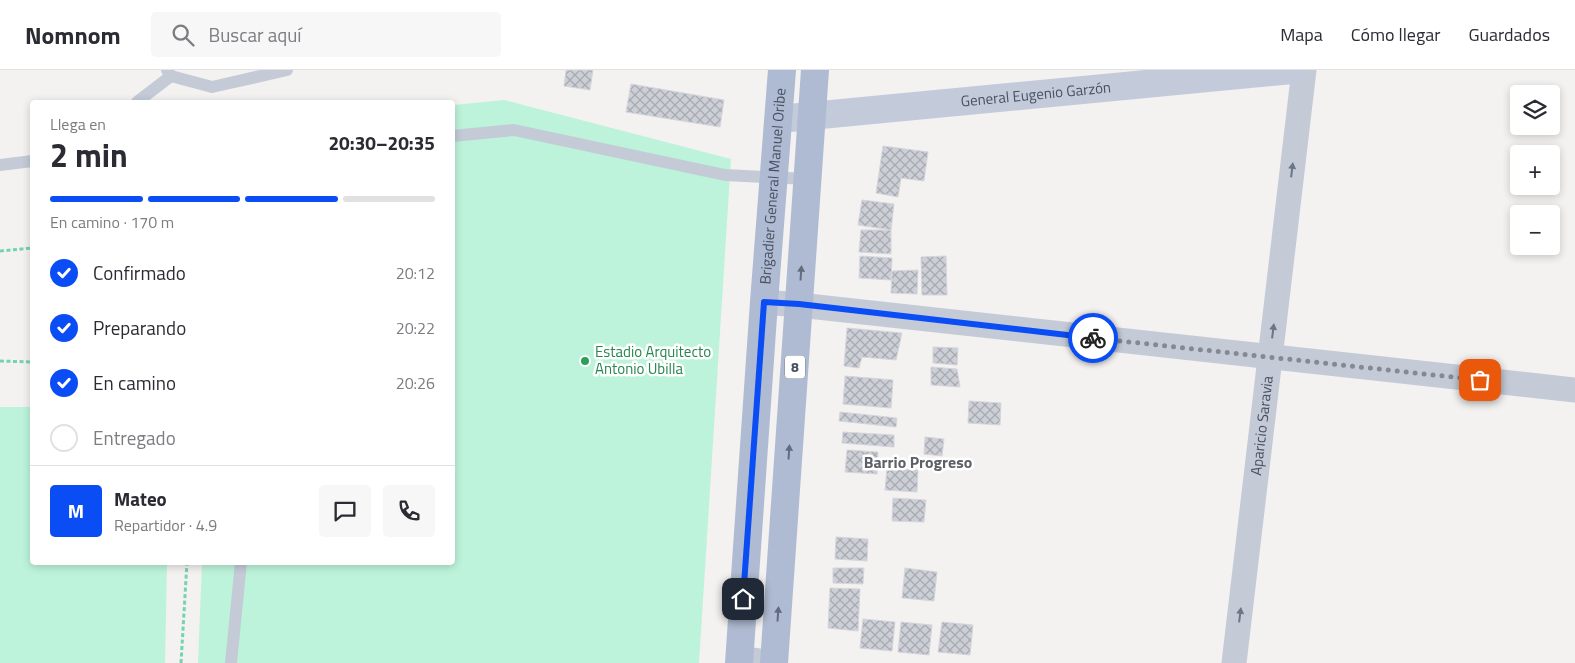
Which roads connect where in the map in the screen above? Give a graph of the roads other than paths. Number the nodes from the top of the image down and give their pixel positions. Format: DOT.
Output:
graph roads {
  1 [pos="287,70"];
  2 [pos="782,70"];
  3 [pos="815,70"];
  4 [pos="1292,70"];
  5 [pos="1304,70"];
  6 [pos="169,73"];
  7 [pos="139,100"];
  8 [pos="812,116"];
  9 [pos="779,119"];
  10 [pos="455,136"];
  11 [pos="30,161"];
  12 [pos="0,165"];
  13 [pos="774,177"];
  14 [pos="807,179"];
  15 [pos="764,302"];
  16 [pos="799,304"];
  17 [pos="1270,358"];
  18 [pos="1575,390"];
  19 [pos="240,565"];
  20 [pos="739,660"];
  21 [pos="231,663"];
  22 [pos="773,663"];
  23 [pos="1234,663"];
  1 -- 6 [label="lane"];
  2 -- 9 [label="main road, Brigadier General Manuel Oribe"];
  3 -- 8 [label="main road, 8"];
  4 -- 8 [label="street, General Eugenio Garzón"];
  17 -- 5 [label="street, Aparicio Saravia, one-way"];
  6 -- 7 [label="lane"];
  8 -- 9 [label="street, General Eugenio Garzón"];
  8 -- 14 [label="main road, 8"];
  9 -- 13 [label="main road, Brigadier General Manuel Oribe"];
  10 -- 13 [label="lane"];
  11 -- 12 [label="lane"];
  13 -- 14 [label="lane"];
  13 -- 15 [label="main road, Brigadier General Manuel Oribe"];
  16 -- 14 [label="main road, 8, one-way"];
  15 -- 16 [label="street"];
  15 -- 20 [label="main road, Brigadier General Manuel Oribe"];
  16 -- 17 [label="street"];
  22 -- 16 [label="main road, 8, one-way"];
  17 -- 18 [label="street"];
  23 -- 17 [label="street, Aparicio Saravia, one-way"];
  19 -- 21 [label="lane"];
  20 -- 22 [label="street"];
}
